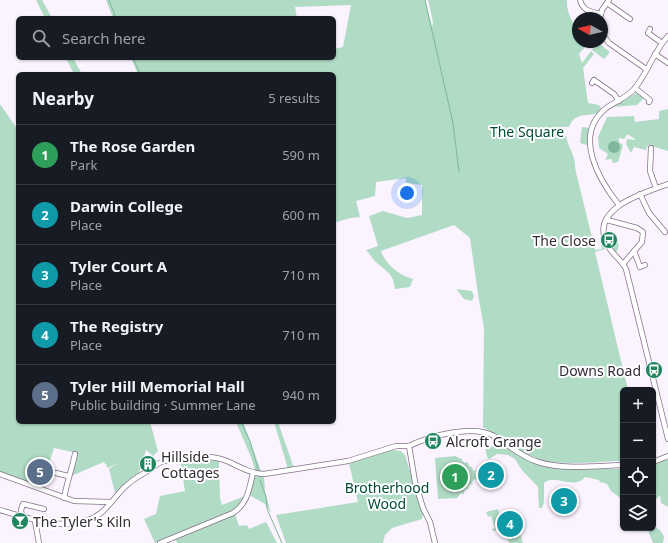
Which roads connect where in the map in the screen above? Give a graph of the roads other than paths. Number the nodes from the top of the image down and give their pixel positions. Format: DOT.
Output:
graph roads {
  1 [pos="580,0"];
  2 [pos="608,2"];
  3 [pos="591,12"];
  4 [pos="603,12"];
  5 [pos="630,19"];
  6 [pos="650,29"];
  7 [pos="668,36"];
  8 [pos="608,42"];
  9 [pos="662,42"];
  10 [pos="655,54"];
  11 [pos="668,63"];
  12 [pos="646,69"];
  13 [pos="592,83"];
  14 [pos="635,88"];
  15 [pos="619,101"];
  16 [pos="649,102"];
  17 [pos="650,149"];
  18 [pos="668,184"];
  19 [pos="656,188"];
  20 [pos="640,194"];
  21 [pos="619,205"];
  22 [pos="607,220"];
  23 [pos="664,231"];
  24 [pos="634,251"];
  25 [pos="623,264"];
  26 [pos="645,265"];
  27 [pos="668,438"];
  28 [pos="409,446"];
  29 [pos="76,454"];
  30 [pos="668,456"];
  31 [pos="656,461"];
  32 [pos="620,465"];
  33 [pos="56,473"];
  34 [pos="0,474"];
  35 [pos="253,474"];
  36 [pos="68,476"];
  37 [pos="64,498"];
  38 [pos="110,502"];
  39 [pos="44,509"];
  40 [pos="0,510"];
  41 [pos="22,516"];
  42 [pos="35,521"];
  43 [pos="43,523"];
  44 [pos="37,532"];
  45 [pos="39,543"];
  46 [pos="160,543"];
  47 [pos="434,543"];
  1 -- 3 [label="street"];
  2 -- 4 [label="street"];
  2 -- 5 [label="street"];
  6 -- 9 [label="street"];
  7 -- 9 [label="street"];
  8 -- 12 [label="street"];
  9 -- 10 [label="street"];
  10 -- 11 [label="street"];
  10 -- 12 [label="street"];
  12 -- 14 [label="street"];
  13 -- 15 [label="street"];
  14 -- 15 [label="street"];
  14 -- 16 [label="street"];
  15 -- 21 [label="street"];
  17 -- 19 [label="street"];
  18 -- 19 [label="street"];
  19 -- 20 [label="street"];
  20 -- 21 [label="street"];
  20 -- 23 [label="street"];
  21 -- 22 [label="street"];
  22 -- 24 [label="street"];
  22 -- 25 [label="street"];
  24 -- 25 [label="street"];
  24 -- 26 [label="street"];
  25 -- 27 [label="street"];
  28 -- 32 [label="street"];
  28 -- 35 [label="street"];
  28 -- 47 [label="street"];
  29 -- 36 [label="street"];
  30 -- 31 [label="street"];
  33 -- 36 [label="street"];
  34 -- 37 [label="street"];
  35 -- 38 [label="street"];
  35 -- 46 [label="street"];
  36 -- 37 [label="street"];
  37 -- 38 [label="street"];
  38 -- 43 [label="street"];
  39 -- 41 [label="street"];
  40 -- 41 [label="street"];
  41 -- 42 [label="street"];
  42 -- 43 [label="street"];
  42 -- 44 [label="street"];
  43 -- 44 [label="street"];
  44 -- 45 [label="street"];
}
